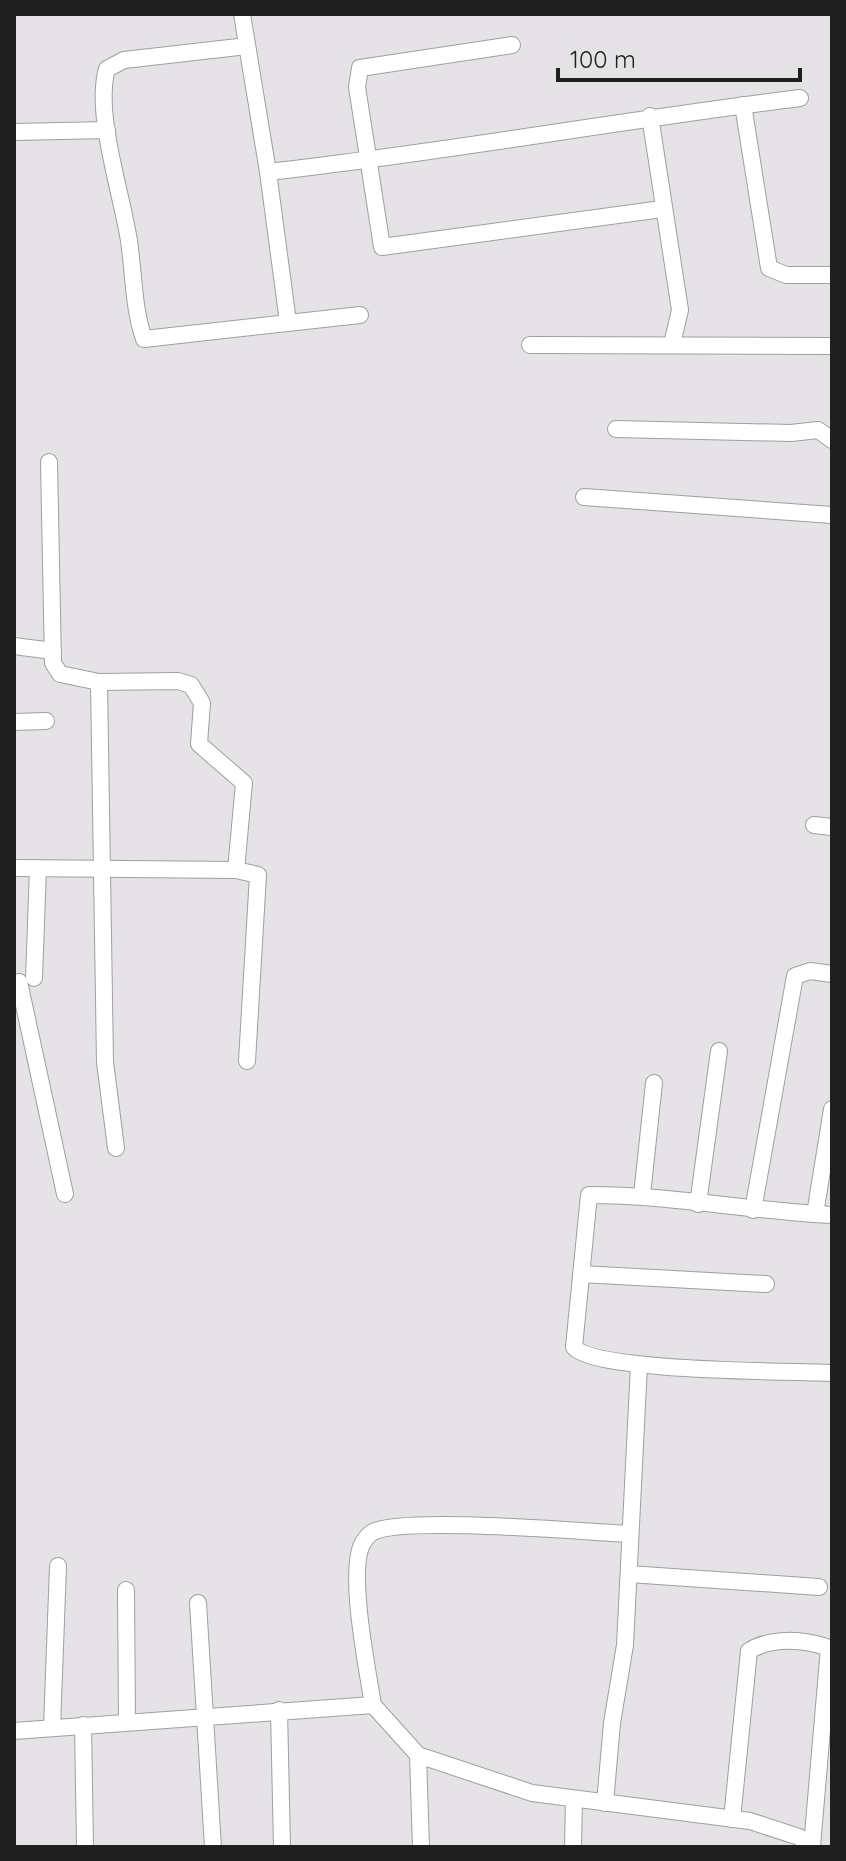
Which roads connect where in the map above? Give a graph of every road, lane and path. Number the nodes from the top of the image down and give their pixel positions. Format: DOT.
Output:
graph roads {
  1 [pos="242,14"];
  2 [pos="512,45"];
  3 [pos="247,46"];
  4 [pos="800,98"];
  5 [pos="743,105"];
  6 [pos="650,116"];
  7 [pos="107,130"];
  8 [pos="14,132"];
  9 [pos="369,160"];
  10 [pos="268,172"];
  11 [pos="662,209"];
  12 [pos="832,275"];
  13 [pos="360,315"];
  14 [pos="288,322"];
  15 [pos="672,344"];
  16 [pos="530,345"];
  17 [pos="832,346"];
  18 [pos="616,429"];
  19 [pos="832,440"];
  20 [pos="49,462"];
  21 [pos="584,497"];
  22 [pos="832,515"];
  23 [pos="14,646"];
  24 [pos="53,651"];
  25 [pos="99,682"];
  26 [pos="46,721"];
  27 [pos="14,722"];
  28 [pos="814,825"];
  29 [pos="832,827"];
  30 [pos="14,868"];
  31 [pos="38,868"];
  32 [pos="99,868"];
  33 [pos="236,870"];
  34 [pos="832,974"];
  35 [pos="34,978"];
  36 [pos="14,983"];
  37 [pos="719,1051"];
  38 [pos="247,1061"];
  39 [pos="654,1083"];
  40 [pos="832,1109"];
  41 [pos="116,1148"];
  42 [pos="65,1194"];
  43 [pos="642,1195"];
  44 [pos="698,1204"];
  45 [pos="753,1210"];
  46 [pos="824,1214"];
  47 [pos="581,1274"];
  48 [pos="766,1284"];
  49 [pos="639,1365"];
  50 [pos="832,1373"];
  51 [pos="630,1534"];
  52 [pos="58,1566"];
  53 [pos="629,1574"];
  54 [pos="819,1587"];
  55 [pos="126,1590"];
  56 [pos="198,1603"];
  57 [pos="373,1705"];
  58 [pos="279,1710"];
  59 [pos="205,1716"];
  60 [pos="127,1722"];
  61 [pos="83,1725"];
  62 [pos="52,1728"];
  63 [pos="14,1731"];
  64 [pos="418,1755"];
  65 [pos="574,1799"];
  66 [pos="605,1803"];
  67 [pos="732,1819"];
  68 [pos="85,1847"];
  69 [pos="213,1847"];
  70 [pos="282,1847"];
  71 [pos="421,1847"];
  72 [pos="573,1847"];
  73 [pos="813,1847"];
  1 -- 3 [label="street"];
  2 -- 9 [label="street"];
  3 -- 7 [label="street"];
  3 -- 10 [label="street"];
  4 -- 5 [label="street"];
  5 -- 6 [label="street"];
  5 -- 12 [label="street"];
  6 -- 9 [label="street"];
  6 -- 11 [label="street"];
  7 -- 8 [label="street"];
  7 -- 14 [label="street"];
  9 -- 10 [label="street"];
  9 -- 11 [label="street"];
  10 -- 14 [label="street"];
  11 -- 15 [label="street"];
  13 -- 14 [label="street"];
  15 -- 16 [label="street"];
  15 -- 17 [label="street"];
  18 -- 19 [label="street"];
  20 -- 24 [label="street"];
  21 -- 22 [label="street"];
  23 -- 24 [label="street"];
  24 -- 25 [label="street"];
  25 -- 32 [label="street"];
  25 -- 33 [label="street"];
  26 -- 27 [label="street"];
  28 -- 29 [label="street"];
  30 -- 31 [label="street"];
  31 -- 32 [label="street"];
  31 -- 35 [label="street"];
  32 -- 33 [label="street"];
  32 -- 41 [label="street"];
  33 -- 38 [label="street"];
  34 -- 45 [label="street"];
  36 -- 42 [label="street"];
  37 -- 44 [label="street"];
  39 -- 43 [label="street"];
  40 -- 46 [label="street"];
  43 -- 44 [label="street"];
  43 -- 47 [label="street"];
  44 -- 45 [label="street"];
  45 -- 46 [label="street"];
  47 -- 48 [label="street"];
  47 -- 49 [label="street"];
  49 -- 50 [label="street"];
  49 -- 51 [label="street"];
  51 -- 53 [label="street"];
  51 -- 57 [label="street"];
  52 -- 62 [label="street"];
  53 -- 54 [label="street"];
  53 -- 66 [label="street"];
  55 -- 60 [label="street"];
  56 -- 59 [label="street"];
  57 -- 58 [label="street"];
  57 -- 64 [label="street"];
  58 -- 59 [label="street"];
  58 -- 70 [label="street"];
  59 -- 60 [label="street"];
  59 -- 69 [label="street"];
  60 -- 61 [label="street"];
  61 -- 62 [label="street"];
  61 -- 68 [label="street"];
  62 -- 63 [label="street"];
  64 -- 65 [label="street"];
  64 -- 71 [label="street"];
  65 -- 66 [label="street"];
  65 -- 72 [label="street"];
  66 -- 67 [label="street"];
  67 -- 73 [label="street"];
  67 -- 73 [label="street"];
}
